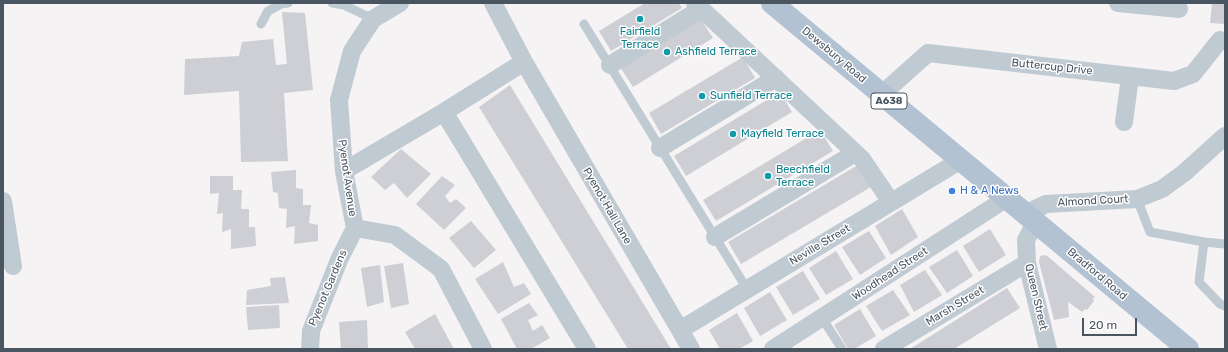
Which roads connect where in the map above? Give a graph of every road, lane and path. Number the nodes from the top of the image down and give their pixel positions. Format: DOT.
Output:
graph roads {
  1 [pos="288,3"];
  2 [pos="332,3"];
  3 [pos="400,3"];
  4 [pos="493,3"];
  5 [pos="772,3"];
  6 [pos="1118,3"];
  7 [pos="698,6"];
  8 [pos="1179,9"];
  9 [pos="373,19"];
  10 [pos="261,24"];
  11 [pos="584,24"];
  12 [pos="1220,40"];
  13 [pos="524,62"];
  14 [pos="610,65"];
  15 [pos="1130,77"];
  16 [pos="776,78"];
  17 [pos="882,94"];
  18 [pos="444,112"];
  19 [pos="1124,122"];
  20 [pos="1225,136"];
  21 [pos="660,148"];
  22 [pos="856,153"];
  23 [pos="961,160"];
  24 [pos="344,171"];
  25 [pos="1007,198"];
  26 [pos="1137,199"];
  27 [pos="3,202"];
  28 [pos="891,202"];
  29 [pos="1030,218"];
  30 [pos="355,228"];
  31 [pos="715,237"];
  32 [pos="1204,242"];
  33 [pos="1225,244"];
  34 [pos="1027,263"];
  35 [pos="13,266"];
  36 [pos="747,289"];
  37 [pos="1225,306"];
  38 [pos="822,318"];
  39 [pos="680,330"];
  40 [pos="310,349"];
  41 [pos="483,349"];
  42 [pos="587,349"];
  43 [pos="691,349"];
  44 [pos="773,349"];
  45 [pos="842,349"];
  46 [pos="884,349"];
  47 [pos="1048,349"];
  48 [pos="1188,349"];
  1 -- 10 [label="lane"];
  2 -- 9 [label="lane"];
  3 -- 9 [label="street"];
  4 -- 13 [label="street, Pyenot Hall Lane"];
  5 -- 17 [label="main road, Dewsbury Road / A638"];
  6 -- 8 [label="street"];
  7 -- 14 [label="street"];
  7 -- 16 [label="street"];
  9 -- 24 [label="street, Pyenot Avenue"];
  11 -- 14 [label="lane"];
  12 -- 15 [label="street, Buttercup Drive"];
  13 -- 18 [label="street"];
  13 -- 39 [label="street, Pyenot Hall Lane"];
  14 -- 21 [label="lane"];
  15 -- 17 [label="street, Buttercup Drive"];
  15 -- 19 [label="street"];
  16 -- 21 [label="street"];
  16 -- 22 [label="street"];
  17 -- 23 [label="main road, Dewsbury Road / A638"];
  18 -- 24 [label="street"];
  18 -- 42 [label="street"];
  20 -- 26 [label="street, Almond Court"];
  21 -- 31 [label="lane"];
  22 -- 28 [label="street"];
  22 -- 31 [label="street"];
  23 -- 25 [label="main road, Dewsbury Road / A638"];
  23 -- 28 [label="street, Neville Street"];
  24 -- 30 [label="street, Pyenot Avenue"];
  25 -- 29 [label="main road, Bradford Road / A638"];
  25 -- 38 [label="street, Woodhead Street"];
  26 -- 29 [label="street, Almond Court"];
  26 -- 32 [label="lane"];
  27 -- 35 [label="street"];
  28 -- 36 [label="street, Neville Street"];
  29 -- 34 [label="street, Queen Street"];
  29 -- 48 [label="main road, Bradford Road / A638"];
  30 -- 40 [label="street, Pyenot Gardens"];
  30 -- 41 [label="street, Pyenot Avenue"];
  31 -- 36 [label="lane"];
  32 -- 33 [label="lane"];
  32 -- 37 [label="lane"];
  34 -- 46 [label="street, Marsh Street"];
  34 -- 47 [label="street, Queen Street"];
  36 -- 39 [label="street, Neville Street"];
  38 -- 44 [label="street, Woodhead Street"];
  38 -- 45 [label="lane"];
  39 -- 43 [label="street, Pyenot Hall Lane"];
}
